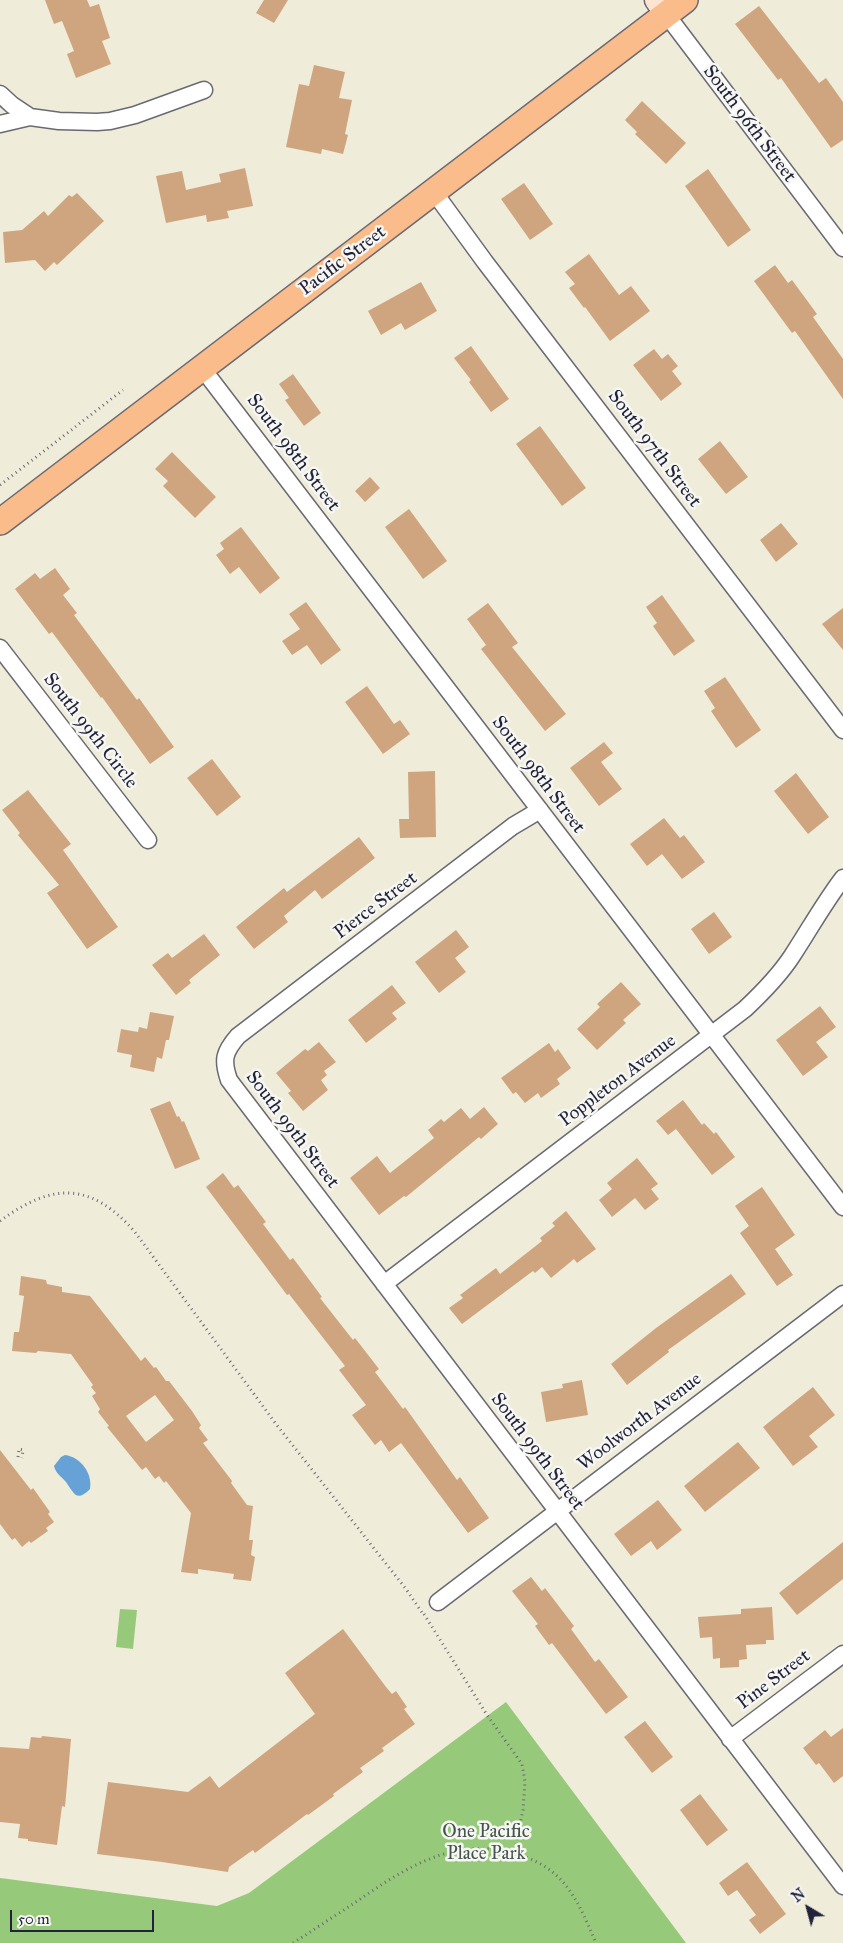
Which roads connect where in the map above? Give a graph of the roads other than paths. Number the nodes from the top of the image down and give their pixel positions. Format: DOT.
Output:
graph roads {
  1 [pos="669,5"];
  2 [pos="204,90"];
  3 [pos="0,94"];
  4 [pos="30,117"];
  5 [pos="0,124"];
  6 [pos="434,192"];
  7 [pos="843,248"];
  8 [pos="202,368"];
  9 [pos="0,522"];
  10 [pos="0,648"];
  11 [pos="843,730"];
  12 [pos="540,810"];
  13 [pos="148,840"];
  14 [pos="843,878"];
  15 [pos="712,1035"];
  16 [pos="238,1036"];
  17 [pos="843,1207"];
  18 [pos="384,1284"];
  19 [pos="843,1294"];
  20 [pos="556,1510"];
  21 [pos="438,1602"];
  22 [pos="843,1654"];
  23 [pos="730,1739"];
  24 [pos="843,1886"];
  1 -- 6 [label="main road, Pacific Street"];
  1 -- 7 [label="street, South 96th Street"];
  2 -- 4 [label="street"];
  3 -- 4 [label="street"];
  4 -- 5 [label="street"];
  6 -- 8 [label="main road, Pacific Street"];
  6 -- 11 [label="street, South 97th Street"];
  8 -- 9 [label="main road, Pacific Street"];
  8 -- 12 [label="street, South 98th Street"];
  10 -- 13 [label="street, South 99th Circle"];
  12 -- 15 [label="street, South 98th Street"];
  12 -- 16 [label="street, Pierce Street"];
  14 -- 15 [label="street, Poppleton Avenue"];
  15 -- 17 [label="street, South 98th Street"];
  15 -- 18 [label="street, Poppleton Avenue"];
  16 -- 18 [label="street, South 99th Street"];
  18 -- 20 [label="street, South 99th Street"];
  19 -- 20 [label="street, Woolworth Avenue"];
  20 -- 21 [label="street, Woolworth Avenue"];
  20 -- 23 [label="street, South 99th Street"];
  22 -- 23 [label="street, Pine Street"];
  23 -- 24 [label="street, South 99th Street"];
}
